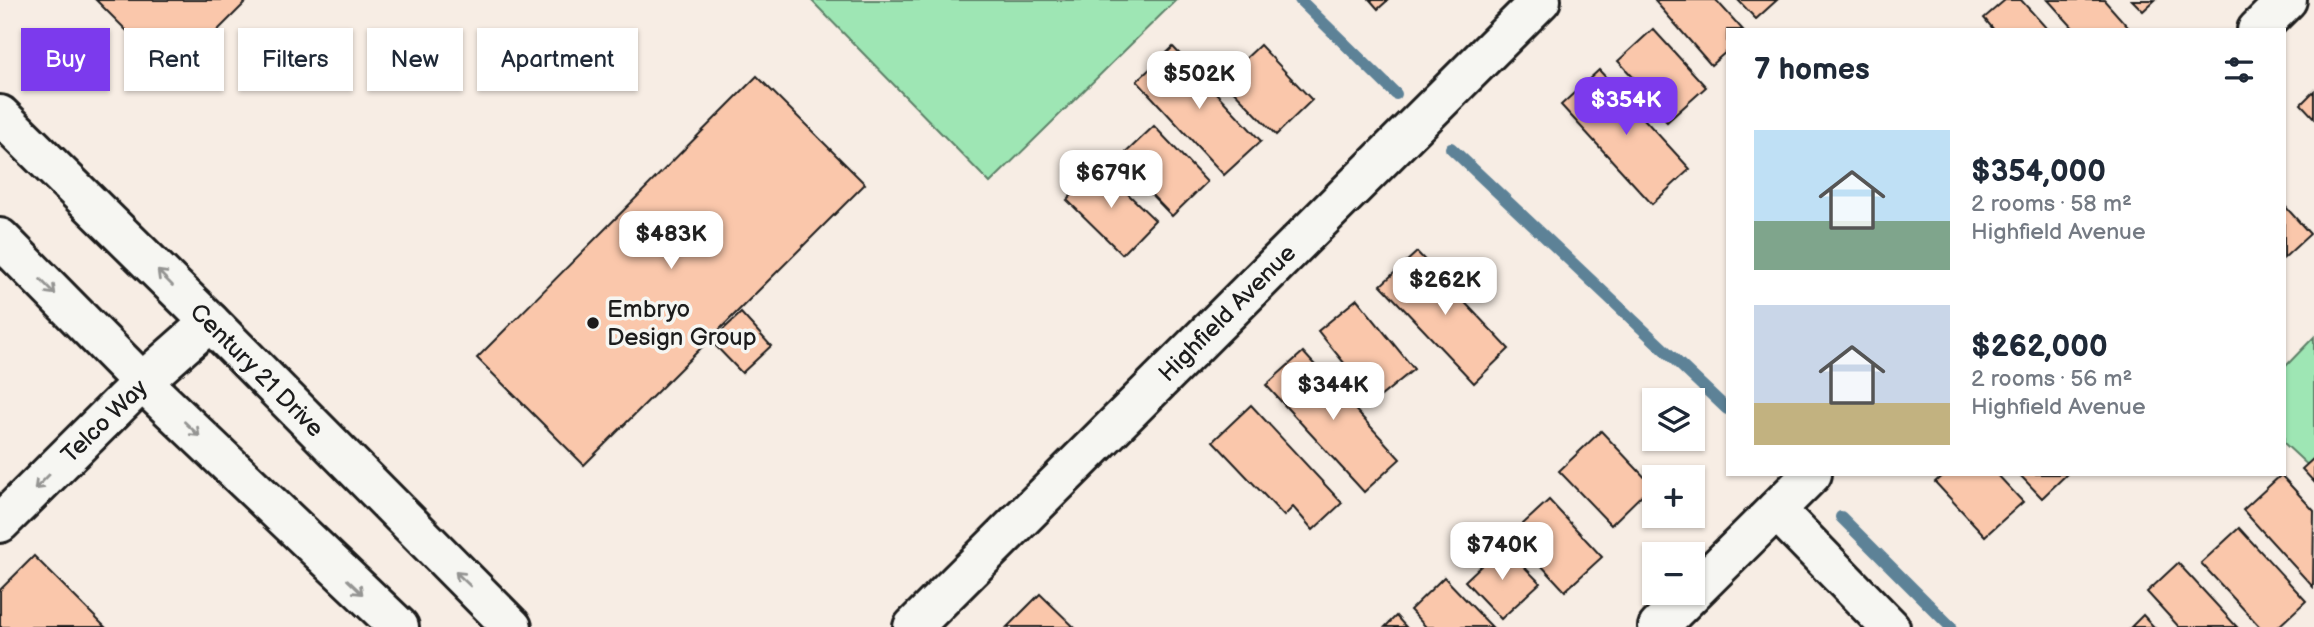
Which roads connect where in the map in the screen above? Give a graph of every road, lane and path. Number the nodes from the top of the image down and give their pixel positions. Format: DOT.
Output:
graph roads {
  1 [pos="1541,0"];
  2 [pos="2287,0"];
  3 [pos="2259,28"];
  4 [pos="0,115"];
  5 [pos="0,238"];
  6 [pos="210,322"];
  7 [pos="142,382"];
  8 [pos="1810,476"];
  9 [pos="1776,510"];
  10 [pos="0,523"];
  11 [pos="399,627"];
  12 [pos="512,627"];
  13 [pos="913,627"];
  14 [pos="1658,627"];
  15 [pos="1890,627"];
  1 -- 13 [label="street, Highfield Avenue"];
  2 -- 3 [label="street"];
  6 -- 4 [label="street, Century 21 Drive, one-way"];
  5 -- 7 [label="street, one-way"];
  6 -- 7 [label="street, Telco Way"];
  12 -- 6 [label="street, Century 21 Drive, one-way"];
  7 -- 10 [label="street, Telco Way, one-way"];
  7 -- 11 [label="street, one-way"];
  8 -- 9 [label="street"];
  9 -- 14 [label="street"];
  9 -- 15 [label="street"];
}
